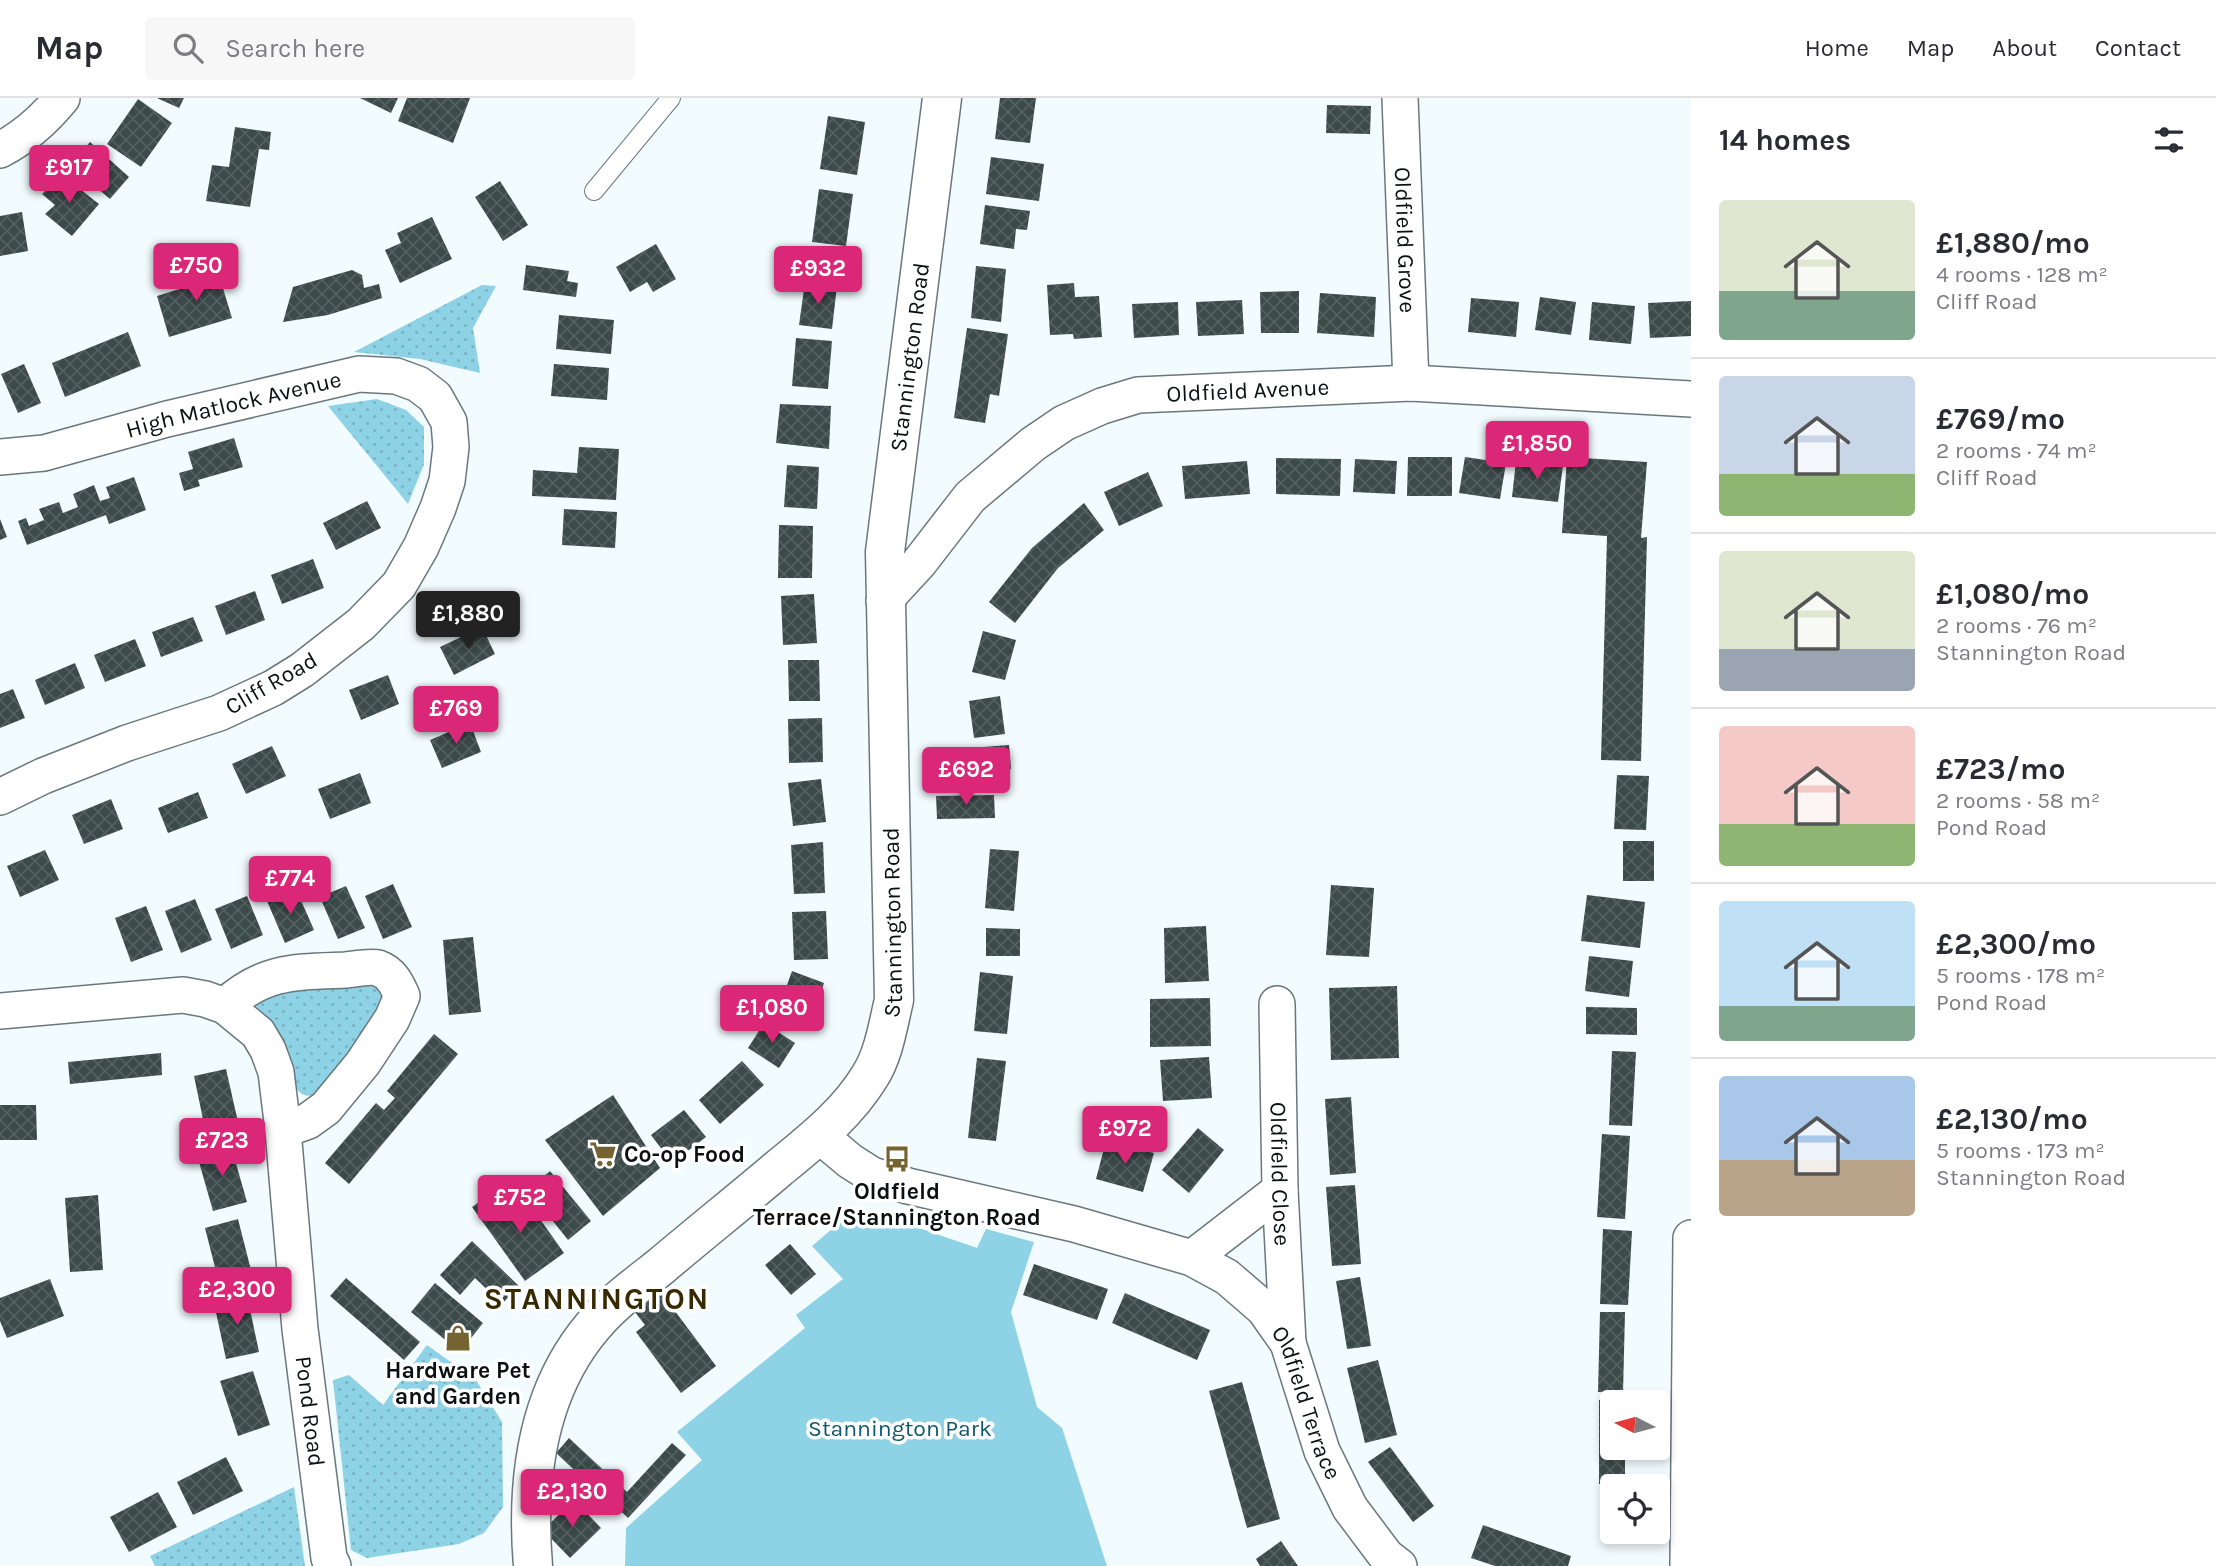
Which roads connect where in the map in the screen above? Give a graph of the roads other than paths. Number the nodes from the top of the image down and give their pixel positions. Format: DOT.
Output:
graph roads {
  1 [pos="62,98"];
  2 [pos="671,98"];
  3 [pos="942,98"];
  4 [pos="1400,98"];
  5 [pos="0,150"];
  6 [pos="594,191"];
  7 [pos="1411,383"];
  8 [pos="1691,399"];
  9 [pos="449,422"];
  10 [pos="0,457"];
  11 [pos="884,601"];
  12 [pos="0,797"];
  13 [pos="1277,1004"];
  14 [pos="225,1006"];
  15 [pos="0,1011"];
  16 [pos="283,1130"];
  17 [pos="819,1135"];
  18 [pos="1280,1190"];
  19 [pos="1691,1238"];
  20 [pos="1192,1258"];
  21 [pos="1288,1343"];
  22 [pos="333,1566"];
  23 [pos="533,1566"];
  24 [pos="1399,1566"];
  25 [pos="1688,1566"];
  1 -- 5 [label="street"];
  2 -- 6 [label="lane"];
  3 -- 11 [label="main road, Stannington Road"];
  4 -- 7 [label="street, Oldfield Grove"];
  7 -- 8 [label="street, Oldfield Avenue"];
  7 -- 11 [label="street, Oldfield Avenue"];
  9 -- 10 [label="street, High Matlock Avenue"];
  9 -- 12 [label="street, Cliff Road"];
  11 -- 17 [label="main road, Stannington Road"];
  13 -- 18 [label="street, Oldfield Close"];
  14 -- 15 [label="street, Pond Road"];
  14 -- 16 [label="street, Pond Road"];
  14 -- 16 [label="street"];
  16 -- 22 [label="street, Pond Road"];
  17 -- 20 [label="street, Oldfield Terrace"];
  17 -- 23 [label="main road, Stannington Road"];
  18 -- 20 [label="street"];
  18 -- 21 [label="street, Oldfield Close"];
  19 -- 25 [label="street"];
  20 -- 21 [label="street, Oldfield Terrace"];
  21 -- 24 [label="street, Oldfield Terrace"];
}
